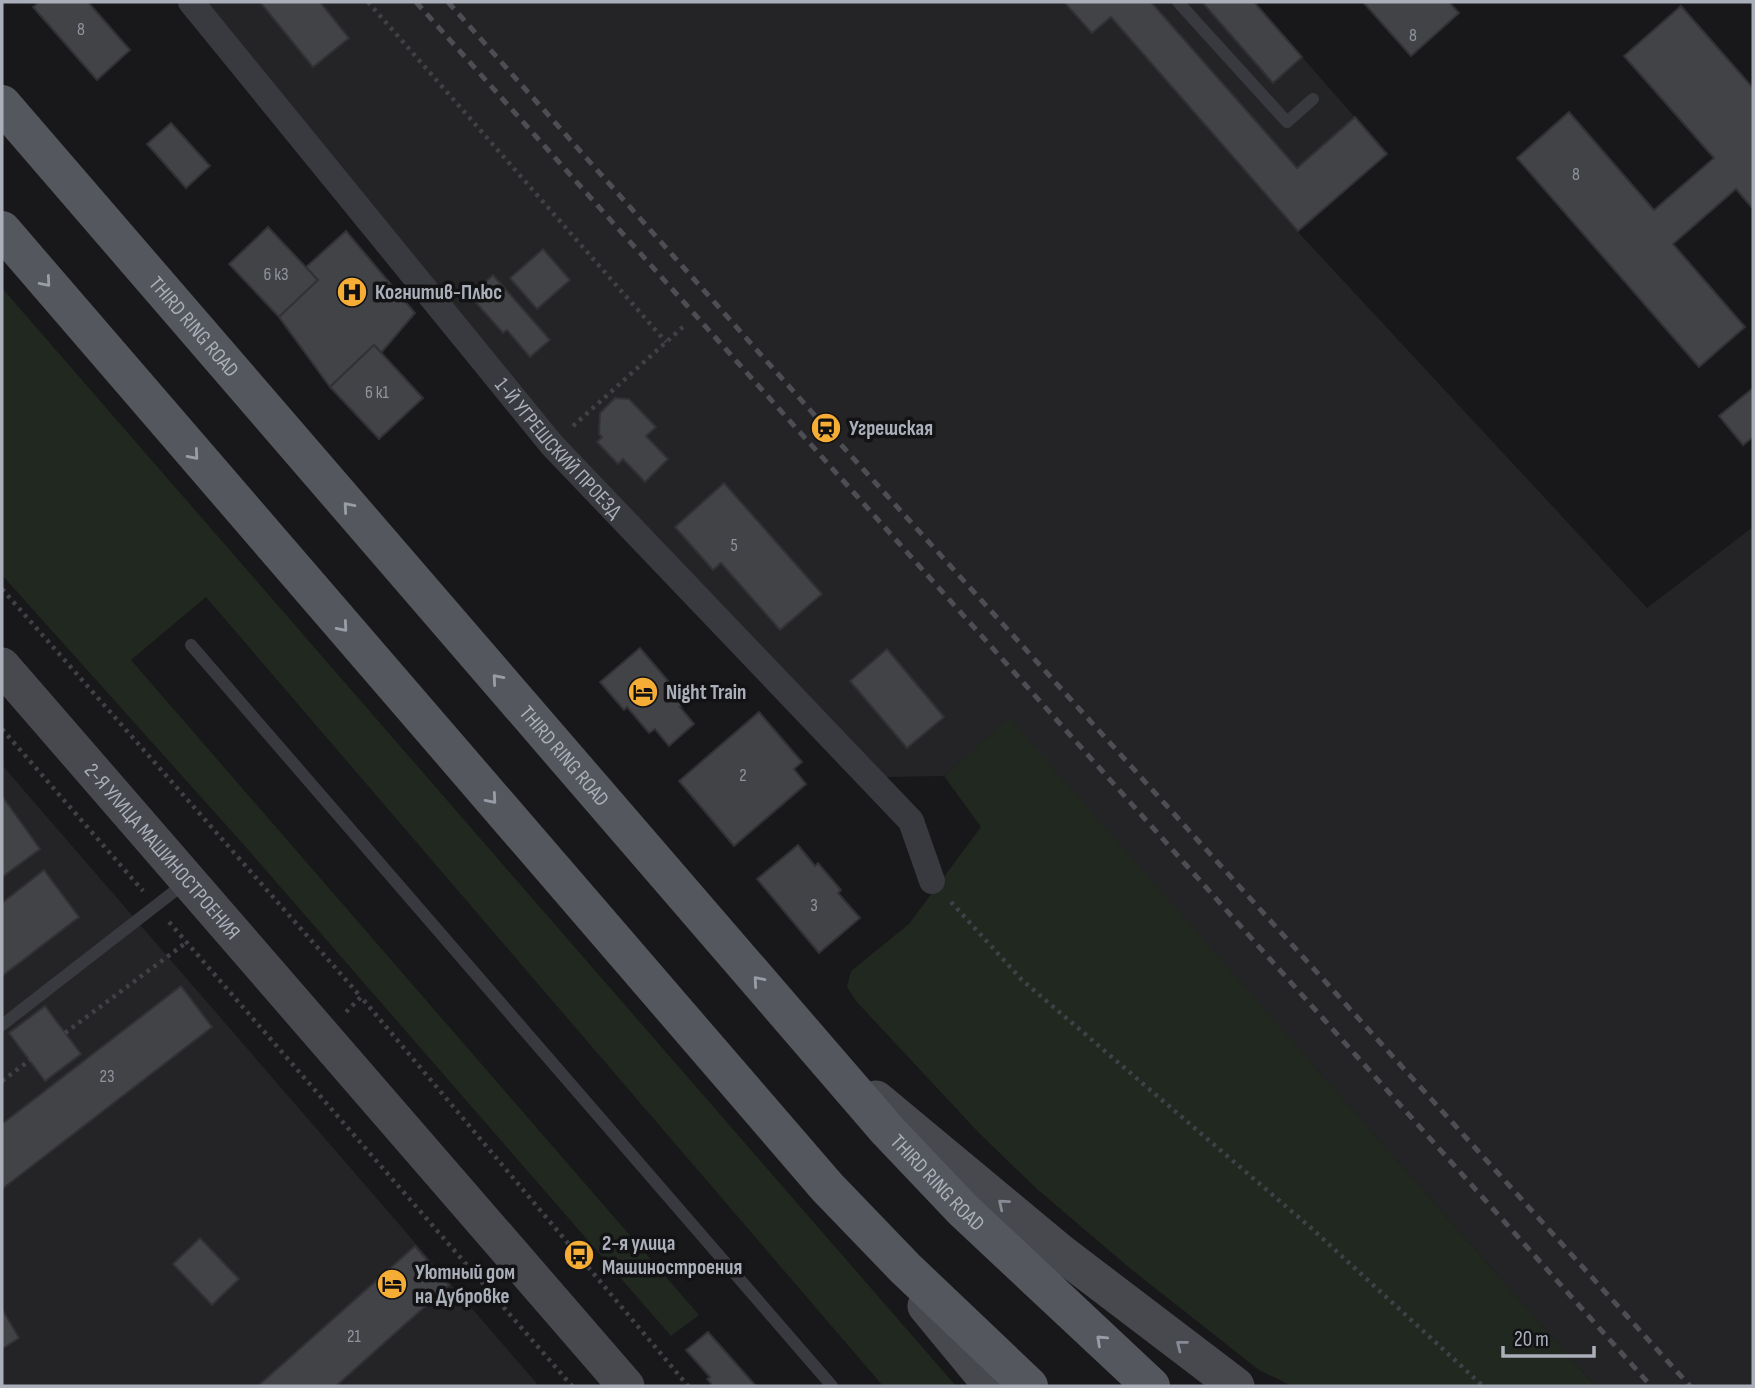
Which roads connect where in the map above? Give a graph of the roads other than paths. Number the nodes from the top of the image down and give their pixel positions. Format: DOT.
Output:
graph roads {
  1 [pos="191,2"];
  2 [pos="1178,2"];
  3 [pos="1313,99"];
  4 [pos="2,104"];
  5 [pos="2,230"];
  6 [pos="191,645"];
  7 [pos="2,666"];
  8 [pos="188,880"];
  9 [pos="932,881"];
  10 [pos="790,1018"];
  11 [pos="2,1025"];
  12 [pos="827,1187"];
  13 [pos="625,1386"];
  14 [pos="832,1386"];
  15 [pos="992,1386"];
  16 [pos="1030,1386"];
  17 [pos="1151,1386"];
  18 [pos="1236,1386"];
  1 -- 9 [label="street, 1-Й УГРЕШСКИЙ ПРОЕЗД"];
  2 -- 3 [label="lane"];
  10 -- 4 [label="main road, THIRD RING ROAD, one-way"];
  5 -- 12 [label="main road, one-way"];
  6 -- 14 [label="lane"];
  7 -- 8 [label="main road, 2-Я УЛИЦА МАШИНОСТРОЕНИЯ"];
  8 -- 11 [label="lane"];
  8 -- 13 [label="main road, 2-Я УЛИЦА МАШИНОСТРОЕНИЯ"];
  17 -- 10 [label="main road, THIRD RING ROAD, one-way"];
  18 -- 10 [label="main road, one-way"];
  12 -- 15 [label="main road"];
  12 -- 16 [label="main road"];
}
